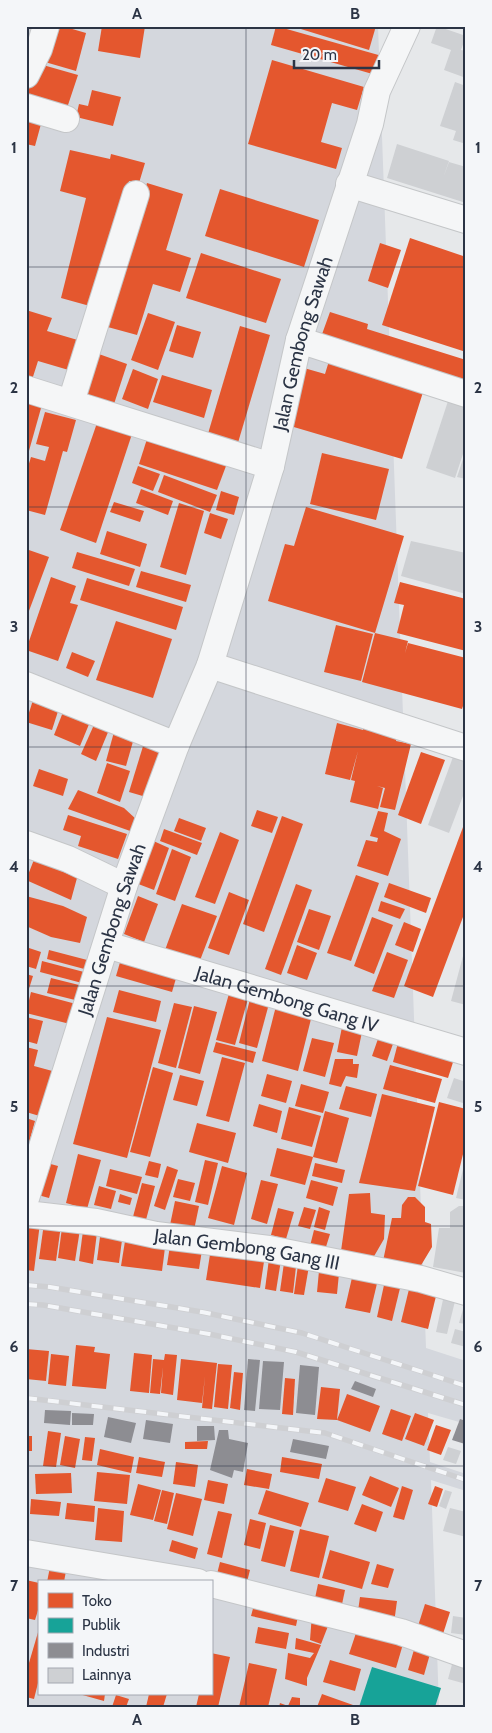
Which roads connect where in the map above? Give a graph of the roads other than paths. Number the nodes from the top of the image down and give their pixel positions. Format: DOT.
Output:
graph roads {
  1 [pos="46,26"];
  2 [pos="407,26"];
  3 [pos="26,75"];
  4 [pos="26,107"];
  5 [pos="66,120"];
  6 [pos="349,184"];
  7 [pos="136,194"];
  8 [pos="466,220"];
  9 [pos="299,340"];
  10 [pos="26,389"];
  11 [pos="466,394"];
  12 [pos="71,402"];
  13 [pos="271,466"];
  14 [pos="210,665"];
  15 [pos="26,685"];
  16 [pos="176,745"];
  17 [pos="466,748"];
  18 [pos="26,844"];
  19 [pos="124,886"];
  20 [pos="107,945"];
  21 [pos="466,1052"];
  22 [pos="26,1198"];
  23 [pos="26,1214"];
  24 [pos="466,1292"];
  25 [pos="26,1553"];
  26 [pos="185,1580"];
  27 [pos="212,1584"];
  28 [pos="466,1655"];
  1 -- 3 [label="street"];
  2 -- 6 [label="street, Jalan Gembong Sawah"];
  4 -- 5 [label="street"];
  6 -- 8 [label="street"];
  6 -- 9 [label="street, Jalan Gembong Sawah"];
  7 -- 12 [label="street"];
  9 -- 11 [label="street"];
  9 -- 13 [label="street, Jalan Gembong Sawah"];
  10 -- 12 [label="street"];
  12 -- 13 [label="street"];
  13 -- 14 [label="street, Jalan Gembong Sawah"];
  14 -- 16 [label="street, Jalan Gembong Sawah"];
  14 -- 17 [label="street"];
  15 -- 16 [label="street"];
  16 -- 19 [label="street, Jalan Gembong Sawah"];
  18 -- 19 [label="street"];
  19 -- 20 [label="street, Jalan Gembong Sawah"];
  20 -- 21 [label="street, Jalan Gembong Gang IV"];
  20 -- 22 [label="street, Jalan Gembong Sawah"];
  23 -- 24 [label="street, Jalan Gembong Gang III"];
  25 -- 26 [label="street"];
  27 -- 28 [label="street"];
}
